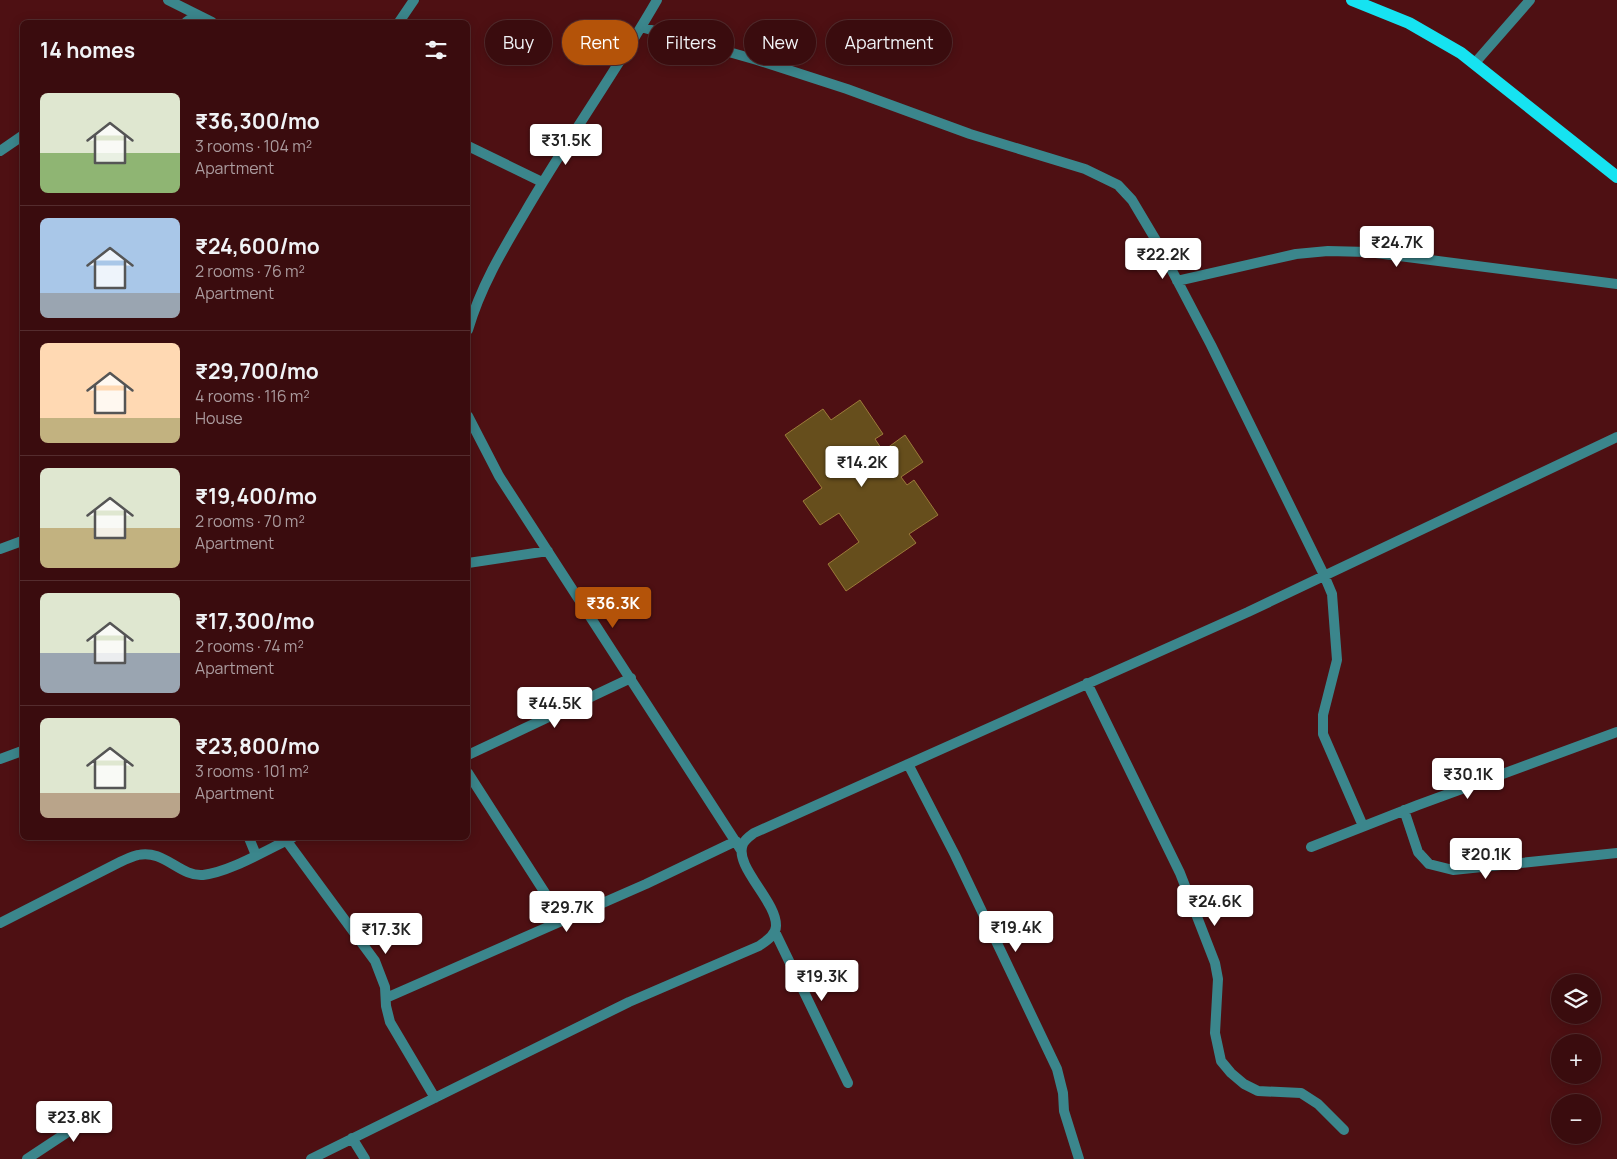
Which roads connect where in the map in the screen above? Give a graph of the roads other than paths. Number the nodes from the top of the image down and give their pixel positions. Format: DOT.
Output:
graph roads {
  1 [pos="168,0"];
  2 [pos="414,0"];
  3 [pos="656,0"];
  4 [pos="1352,0"];
  5 [pos="1530,0"];
  6 [pos="196,15"];
  7 [pos="189,20"];
  8 [pos="207,20"];
  9 [pos="399,20"];
  10 [pos="641,27"];
  11 [pos="1474,64"];
  12 [pos="20,137"];
  13 [pos="470,147"];
  14 [pos="0,151"];
  15 [pos="1617,177"];
  16 [pos="542,182"];
  17 [pos="1177,281"];
  18 [pos="1617,284"];
  19 [pos="470,325"];
  20 [pos="470,420"];
  21 [pos="1617,436"];
  22 [pos="20,542"];
  23 [pos="0,550"];
  24 [pos="548,551"];
  25 [pos="470,563"];
  26 [pos="1324,575"];
  27 [pos="630,678"];
  28 [pos="1087,684"];
  29 [pos="1617,732"];
  30 [pos="20,752"];
  31 [pos="470,754"];
  32 [pos="0,759"];
  33 [pos="908,764"];
  34 [pos="470,776"];
  35 [pos="1404,810"];
  36 [pos="1363,826"];
  37 [pos="250,840"];
  38 [pos="287,840"];
  39 [pos="290,840"];
  40 [pos="738,846"];
  41 [pos="1311,847"];
  42 [pos="1617,853"];
  43 [pos="256,855"];
  44 [pos="563,921"];
  45 [pos="0,923"];
  46 [pos="774,932"];
  47 [pos="386,998"];
  48 [pos="848,1083"];
  49 [pos="434,1098"];
  50 [pos="107,1106"];
  51 [pos="1344,1130"];
  52 [pos="352,1138"];
  53 [pos="27,1159"];
  54 [pos="311,1159"];
  55 [pos="365,1159"];
  56 [pos="1079,1159"];
  1 -- 6 [label="street"];
  2 -- 9 [label="street"];
  3 -- 10 [label="street"];
  4 -- 11 [label="main road"];
  5 -- 11 [label="street"];
  6 -- 7 [label="street"];
  6 -- 8 [label="street"];
  10 -- 16 [label="street"];
  10 -- 17 [label="street"];
  11 -- 15 [label="main road"];
  12 -- 14 [label="street"];
  13 -- 16 [label="street"];
  16 -- 19 [label="street"];
  17 -- 18 [label="street"];
  17 -- 26 [label="street"];
  20 -- 24 [label="street"];
  21 -- 26 [label="street"];
  22 -- 23 [label="street"];
  24 -- 25 [label="street"];
  24 -- 27 [label="street"];
  26 -- 28 [label="street"];
  26 -- 36 [label="street"];
  27 -- 31 [label="street"];
  27 -- 40 [label="street"];
  28 -- 33 [label="street"];
  28 -- 51 [label="street"];
  29 -- 35 [label="street"];
  30 -- 32 [label="street"];
  33 -- 40 [label="street"];
  33 -- 56 [label="street"];
  34 -- 44 [label="street"];
  35 -- 36 [label="street"];
  35 -- 42 [label="street"];
  36 -- 41 [label="street"];
  37 -- 43 [label="street"];
  38 -- 43 [label="street"];
  39 -- 47 [label="street"];
  40 -- 44 [label="street"];
  40 -- 46 [label="street"];
  43 -- 45 [label="street"];
  44 -- 47 [label="street"];
  46 -- 48 [label="street"];
  46 -- 49 [label="street"];
  47 -- 49 [label="street"];
  49 -- 52 [label="street"];
  50 -- 53 [label="street"];
  52 -- 54 [label="street"];
  52 -- 55 [label="street"];
}
